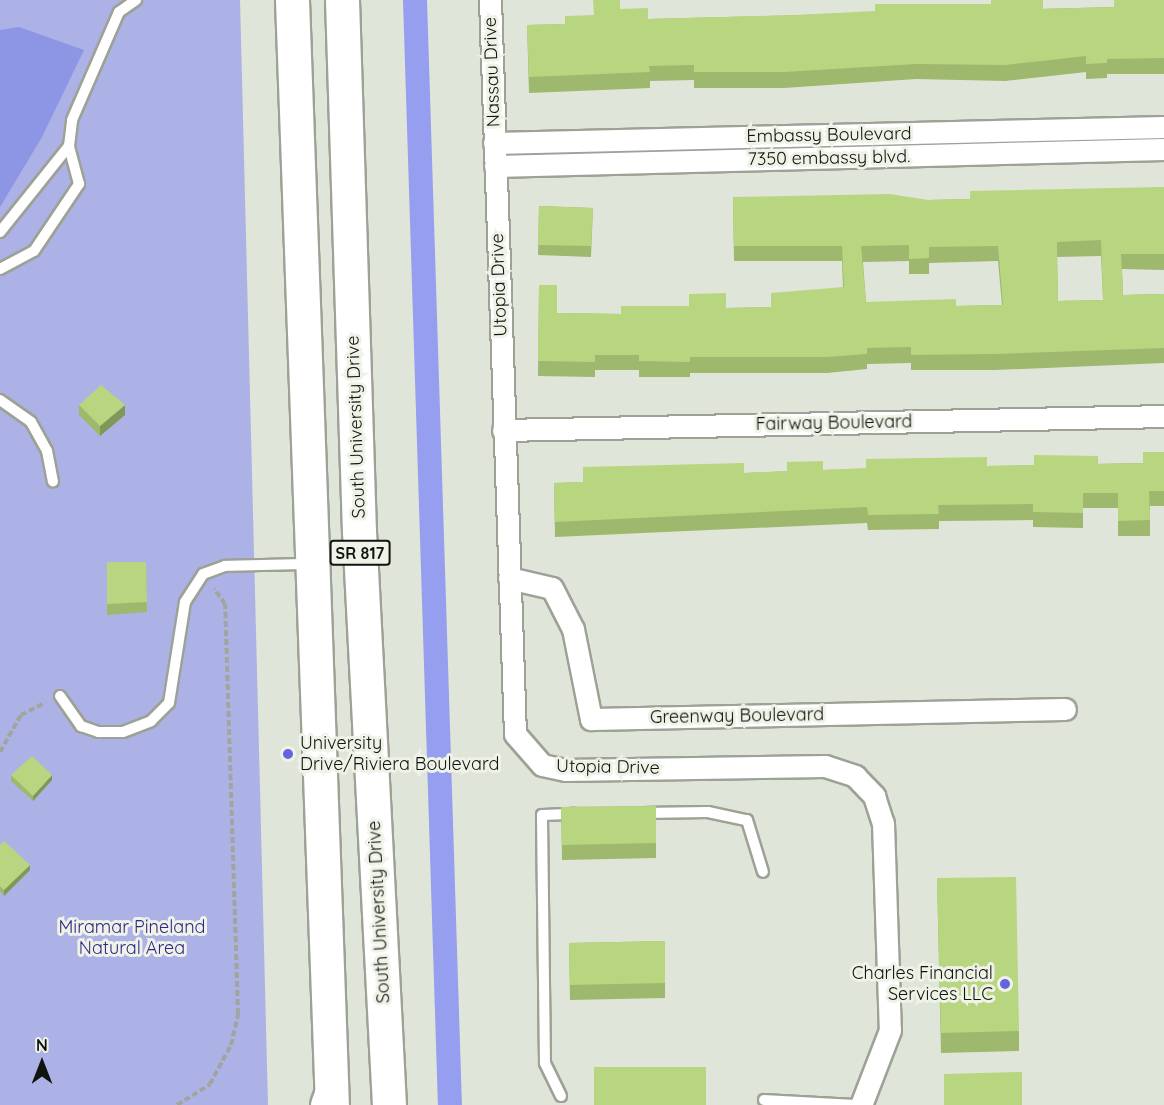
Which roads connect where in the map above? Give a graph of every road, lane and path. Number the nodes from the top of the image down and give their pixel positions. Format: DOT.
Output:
graph roads {
  1 [pos="136,0"];
  2 [pos="292,0"];
  3 [pos="342,0"];
  4 [pos="490,0"];
  5 [pos="1164,127"];
  6 [pos="494,143"];
  7 [pos="69,146"];
  8 [pos="1164,149"];
  9 [pos="495,166"];
  10 [pos="0,232"];
  11 [pos="0,269"];
  12 [pos="0,400"];
  13 [pos="1164,416"];
  14 [pos="503,430"];
  15 [pos="53,481"];
  16 [pos="312,564"];
  17 [pos="203,574"];
  18 [pos="509,578"];
  19 [pos="60,696"];
  20 [pos="1065,709"];
  21 [pos="0,752"];
  22 [pos="592,814"];
  23 [pos="627,814"];
  24 [pos="763,872"];
  25 [pos="561,1096"];
  26 [pos="764,1100"];
  27 [pos="330,1101"];
  28 [pos="177,1105"];
  29 [pos="389,1105"];
  30 [pos="855,1105"];
  31 [pos="861,1105"];
  1 -- 7 [label="lane"];
  2 -- 16 [label="main road, SR 817"];
  3 -- 29 [label="main road, South University Drive / SR 817"];
  4 -- 6 [label="street, Nassau Drive"];
  5 -- 6 [label="street, Embassy Boulevard"];
  6 -- 9 [label="street, Utopia Drive"];
  7 -- 10 [label="lane"];
  7 -- 11 [label="lane"];
  8 -- 9 [label="street, 7350 embassy blvd."];
  9 -- 14 [label="street, Utopia Drive"];
  12 -- 15 [label="lane"];
  13 -- 14 [label="street, Fairway Boulevard"];
  14 -- 18 [label="street, Utopia Drive"];
  16 -- 17 [label="lane"];
  16 -- 27 [label="main road, SR 817"];
  17 -- 19 [label="lane"];
  17 -- 28 [label="path"];
  18 -- 20 [label="street, Greenway Boulevard"];
  18 -- 31 [label="street, Utopia Drive"];
  19 -- 21 [label="path"];
  22 -- 25 [label="lane"];
  23 -- 24 [label="lane"];
  26 -- 30 [label="lane"];
}
